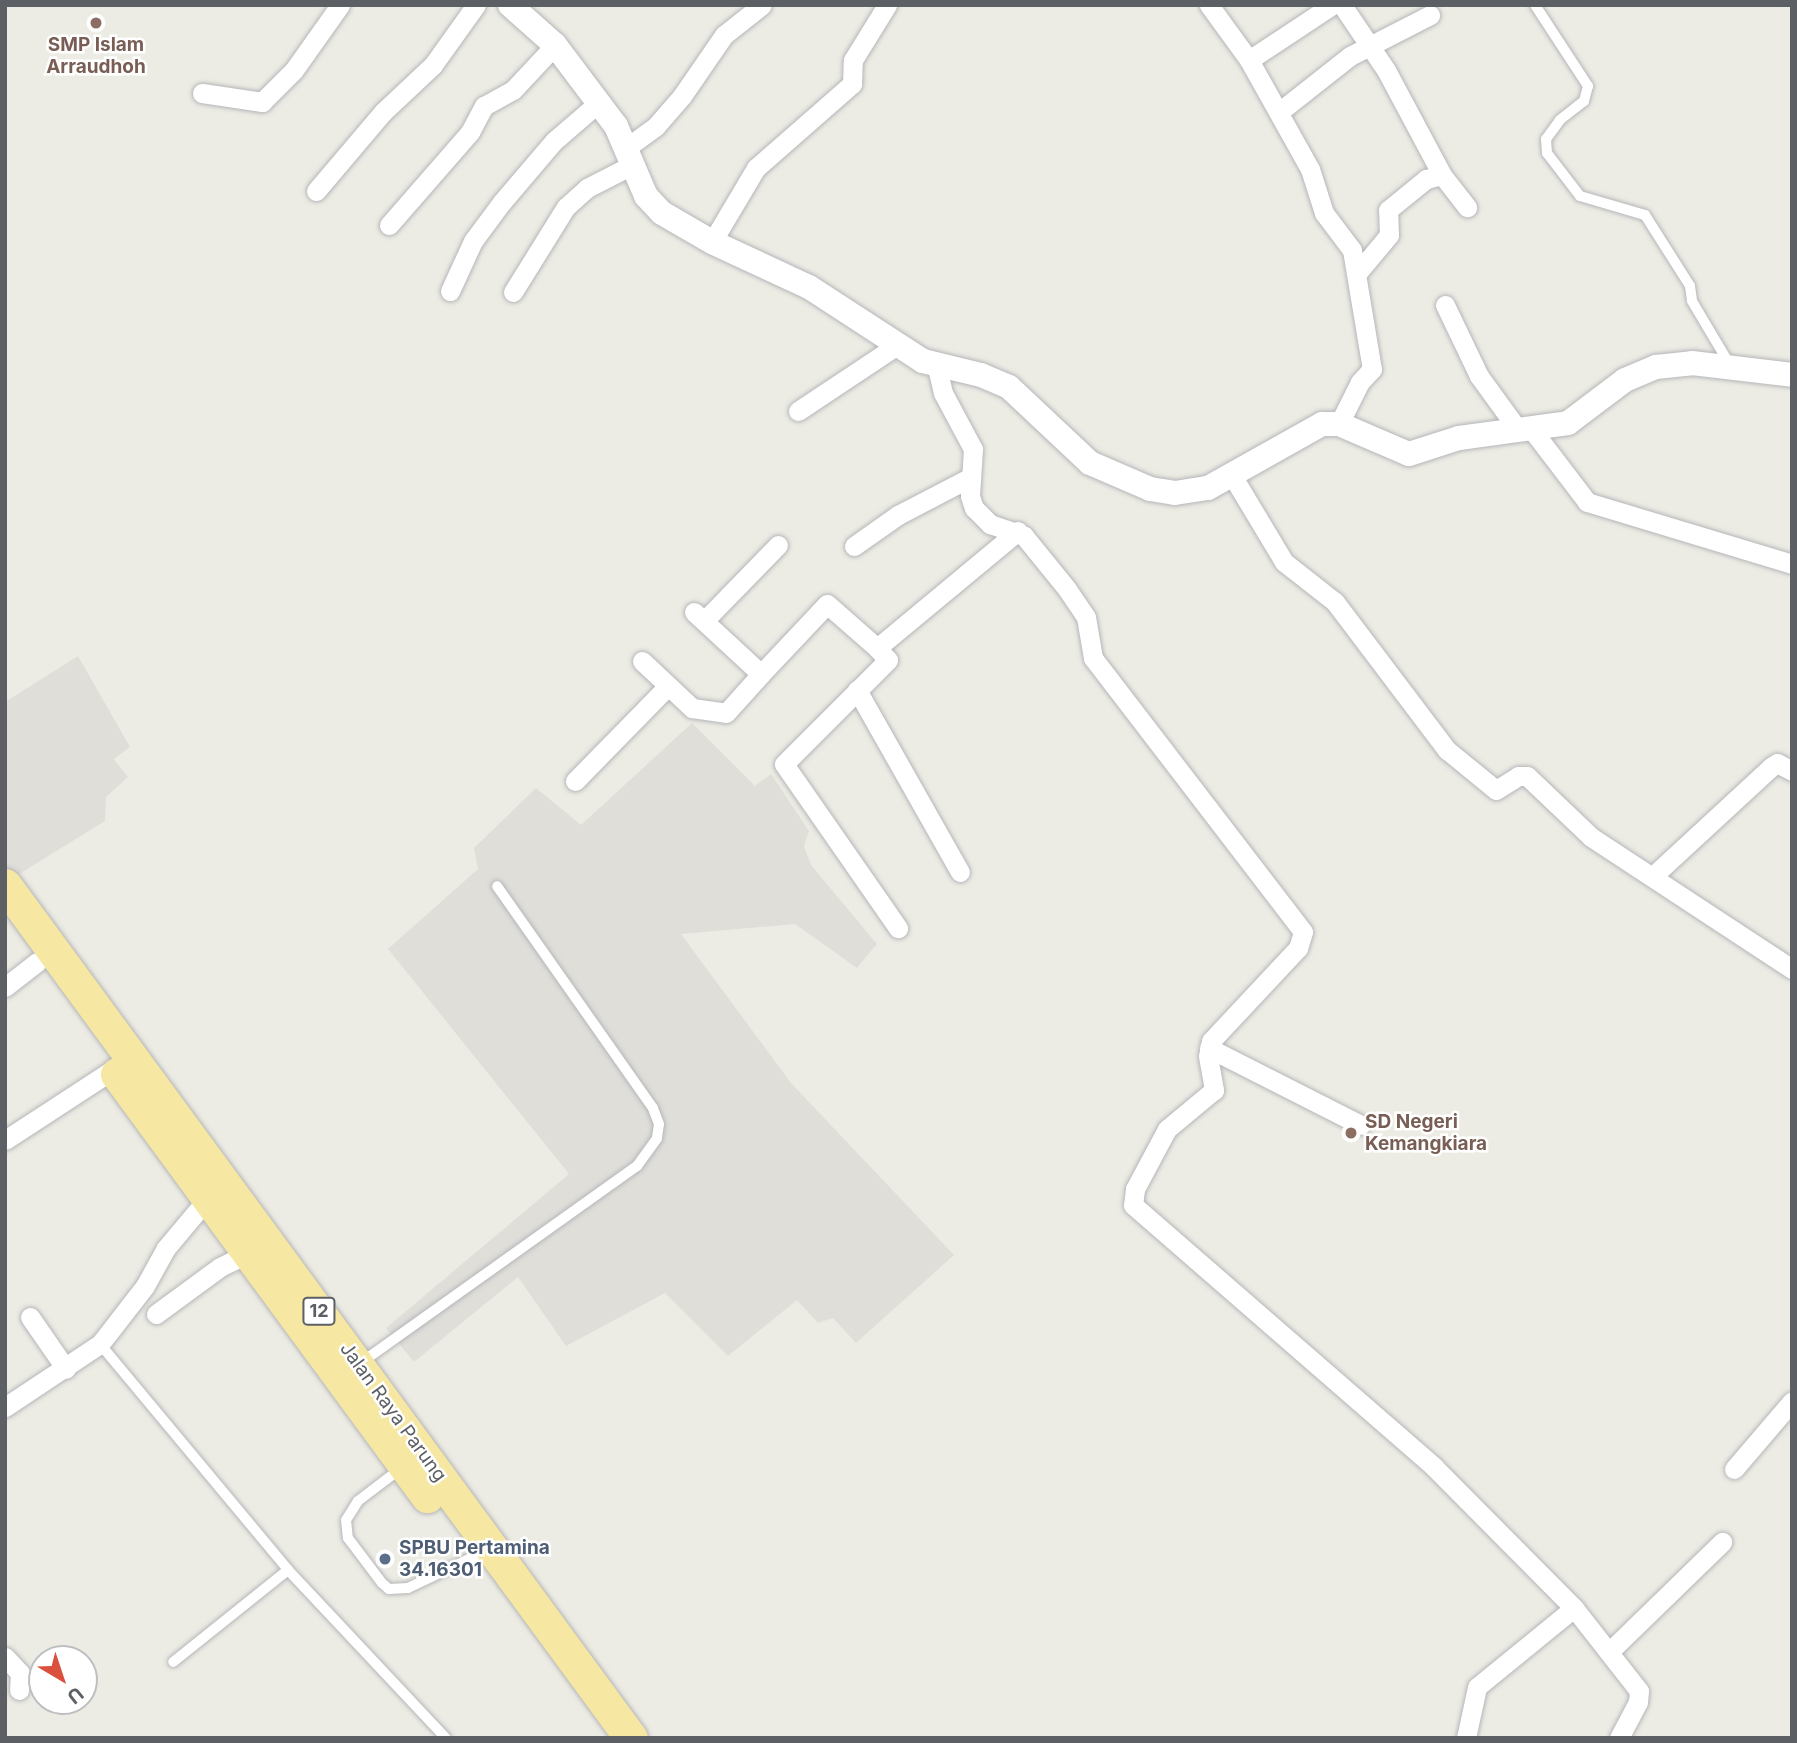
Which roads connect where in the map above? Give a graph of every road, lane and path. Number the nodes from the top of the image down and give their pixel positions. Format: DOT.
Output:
graph roads {
  1 [pos="340,5"];
  2 [pos="476,5"];
  3 [pos="510,5"];
  4 [pos="762,5"];
  5 [pos="887,5"];
  6 [pos="1209,5"];
  7 [pos="1332,5"];
  8 [pos="1342,5"];
  9 [pos="1535,5"];
  10 [pos="1430,15"];
  11 [pos="1368,45"];
  12 [pos="555,46"];
  13 [pos="1249,60"];
  14 [pos="202,93"];
  15 [pos="598,103"];
  16 [pos="1279,112"];
  17 [pos="629,156"];
  18 [pos="1443,175"];
  19 [pos="316,191"];
  20 [pos="1467,207"];
  21 [pos="390,225"];
  22 [pos="712,242"];
  23 [pos="1359,271"];
  24 [pos="450,291"];
  25 [pos="513,292"];
  26 [pos="1445,304"];
  27 [pos="896,346"];
  28 [pos="937,367"];
  29 [pos="1732,369"];
  30 [pos="1792,375"];
  31 [pos="799,411"];
  32 [pos="1339,424"];
  33 [pos="1526,431"];
  34 [pos="971,477"];
  35 [pos="1233,477"];
  36 [pos="1017,531"];
  37 [pos="778,544"];
  38 [pos="854,547"];
  39 [pos="1792,564"];
  40 [pos="877,648"];
  41 [pos="642,661"];
  42 [pos="761,674"];
  43 [pos="667,687"];
  44 [pos="857,691"];
  45 [pos="1792,771"];
  46 [pos="575,781"];
  47 [pos="960,872"];
  48 [pos="1653,876"];
  49 [pos="5,885"];
  50 [pos="497,887"];
  51 [pos="5,921"];
  52 [pos="898,928"];
  53 [pos="37,962"];
  54 [pos="1792,969"];
  55 [pos="5,987"];
  56 [pos="1209,1048"];
  57 [pos="114,1069"];
  58 [pos="1361,1125"];
  59 [pos="5,1140"];
  60 [pos="214,1190"];
  61 [pos="247,1254"];
  62 [pos="156,1314"];
  63 [pos="30,1317"];
  64 [pos="100,1344"];
  65 [pos="359,1364"];
  66 [pos="66,1368"];
  67 [pos="1792,1401"];
  68 [pos="5,1407"];
  69 [pos="404,1466"];
  70 [pos="1734,1469"];
  71 [pos="1722,1542"];
  72 [pos="484,1553"];
  73 [pos="288,1570"];
  74 [pos="1574,1608"];
  75 [pos="1609,1652"];
  76 [pos="5,1657"];
  77 [pos="173,1662"];
  78 [pos="19,1690"];
  79 [pos="446,1738"];
  80 [pos="611,1738"];
  81 [pos="631,1738"];
  82 [pos="1466,1738"];
  83 [pos="1619,1738"];
  1 -- 14 [label="street"];
  2 -- 19 [label="street"];
  3 -- 12 [label="street"];
  4 -- 17 [label="street"];
  5 -- 22 [label="street"];
  6 -- 13 [label="street"];
  7 -- 13 [label="street"];
  8 -- 11 [label="street"];
  9 -- 29 [label="lane"];
  10 -- 11 [label="street"];
  11 -- 16 [label="street"];
  11 -- 18 [label="street"];
  12 -- 15 [label="street"];
  12 -- 21 [label="street"];
  13 -- 16 [label="street"];
  15 -- 17 [label="street"];
  15 -- 24 [label="street"];
  16 -- 23 [label="street"];
  17 -- 22 [label="street"];
  17 -- 25 [label="street"];
  18 -- 20 [label="street"];
  18 -- 23 [label="street"];
  22 -- 27 [label="street"];
  23 -- 32 [label="street"];
  26 -- 33 [label="street"];
  27 -- 28 [label="street"];
  27 -- 31 [label="street"];
  28 -- 34 [label="street"];
  28 -- 35 [label="street"];
  29 -- 30 [label="street"];
  29 -- 33 [label="street"];
  32 -- 33 [label="street"];
  32 -- 35 [label="street"];
  33 -- 39 [label="street"];
  34 -- 36 [label="street"];
  34 -- 38 [label="street"];
  35 -- 48 [label="street"];
  36 -- 40 [label="street"];
  36 -- 56 [label="street"];
  37 -- 42 [label="street"];
  40 -- 42 [label="street"];
  40 -- 44 [label="street"];
  41 -- 43 [label="street"];
  42 -- 43 [label="street"];
  43 -- 46 [label="street"];
  44 -- 47 [label="street"];
  44 -- 52 [label="street"];
  45 -- 48 [label="street"];
  48 -- 54 [label="street"];
  49 -- 60 [label="highway, Jalan Raya Parung / 12"];
  50 -- 65 [label="lane"];
  51 -- 53 [label="highway, Jalan Raya Parung / 12"];
  53 -- 55 [label="street"];
  53 -- 57 [label="highway, Jalan Raya Parung / 12"];
  56 -- 58 [label="street"];
  56 -- 74 [label="street"];
  57 -- 59 [label="street"];
  57 -- 60 [label="highway, Jalan Raya Parung / 12"];
  60 -- 61 [label="highway, Jalan Raya Parung / 12"];
  60 -- 64 [label="street"];
  60 -- 65 [label="highway, Jalan Raya Parung / 12"];
  61 -- 62 [label="street"];
  61 -- 69 [label="highway, Jalan Raya Parung / 12"];
  63 -- 66 [label="street"];
  64 -- 66 [label="street"];
  64 -- 73 [label="lane"];
  65 -- 72 [label="highway, Jalan Raya Parung / 12"];
  66 -- 68 [label="street"];
  67 -- 70 [label="street"];
  69 -- 72 [label="highway, Jalan Raya Parung / 12"];
  69 -- 72 [label="lane"];
  71 -- 75 [label="street"];
  72 -- 80 [label="highway, Jalan Raya Parung / 12"];
  72 -- 81 [label="highway, Jalan Raya Parung / 12"];
  73 -- 77 [label="lane"];
  73 -- 79 [label="lane"];
  74 -- 75 [label="street"];
  74 -- 82 [label="street"];
  75 -- 83 [label="street"];
  76 -- 78 [label="street"];
}
